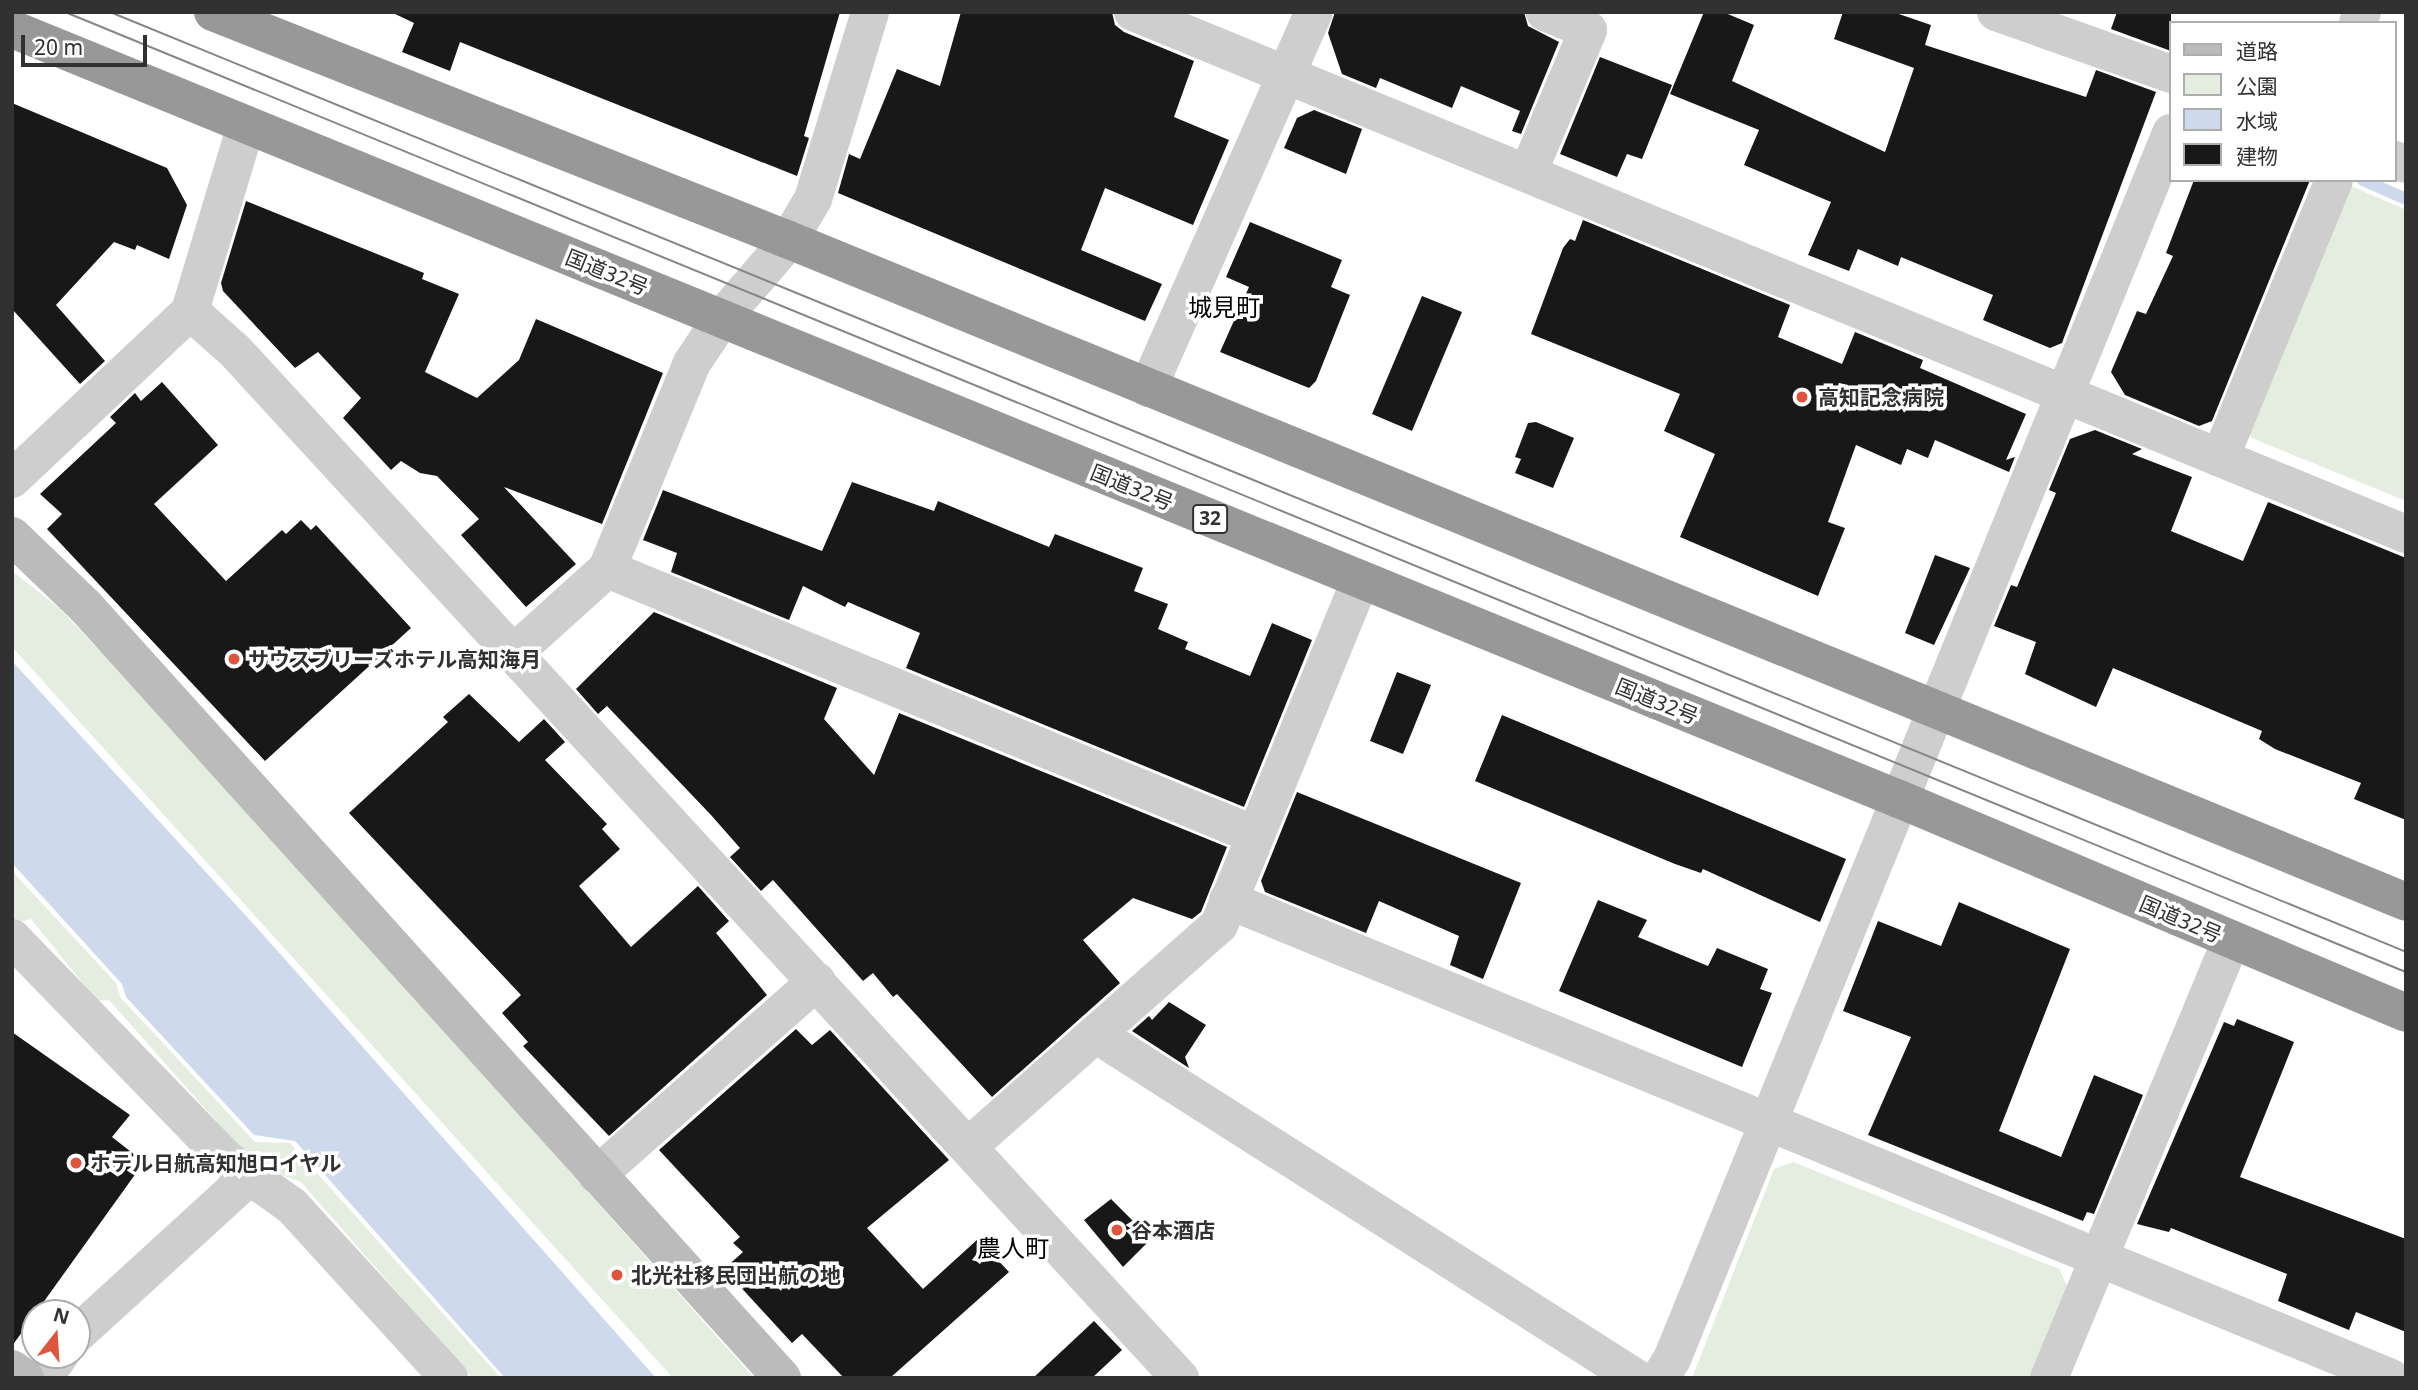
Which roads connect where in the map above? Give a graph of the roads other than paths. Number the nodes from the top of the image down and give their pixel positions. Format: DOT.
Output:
graph roads {
  1 [pos="213,12"];
  2 [pos="870,12"];
  3 [pos="1133,12"];
  4 [pos="1314,12"];
  5 [pos="1545,12"];
  6 [pos="1996,12"];
  7 [pos="265,22"];
  8 [pos="12,29"];
  9 [pos="1286,74"];
  10 [pos="2170,74"];
  11 [pos="246,126"];
  12 [pos="2170,135"];
  13 [pos="1528,173"];
  14 [pos="2333,182"];
  15 [pos="789,240"];
  16 [pos="191,311"];
  17 [pos="722,318"];
  18 [pos="1148,388"];
  19 [pos="2065,394"];
  20 [pos="2220,458"];
  21 [pos="12,479"];
  22 [pos="2406,534"];
  23 [pos="12,536"];
  24 [pos="607,569"];
  25 [pos="1360,581"];
  26 [pos="514,653"];
  27 [pos="1936,709"];
  28 [pos="1899,799"];
  29 [pos="1255,835"];
  30 [pos="2403,894"];
  31 [pos="1228,901"];
  32 [pos="12,937"];
  33 [pos="2231,940"];
  34 [pos="817,981"];
  35 [pos="2406,1013"];
  36 [pos="1097,1035"];
  37 [pos="1767,1122"];
  38 [pos="969,1146"];
  39 [pos="597,1175"];
  40 [pos="249,1177"];
  41 [pos="2100,1257"];
  42 [pos="91,1321"];
  43 [pos="12,1369"];
  44 [pos="25,1378"];
  45 [pos="449,1378"];
  46 [pos="782,1378"];
  47 [pos="1180,1378"];
  48 [pos="1636,1378"];
  49 [pos="1660,1378"];
  50 [pos="2049,1378"];
  51 [pos="2391,1378"];
  1 -- 7 [label="highway"];
  2 -- 15 [label="street"];
  3 -- 9 [label="street"];
  4 -- 9 [label="street"];
  5 -- 13 [label="street"];
  6 -- 10 [label="street"];
  7 -- 15 [label="highway"];
  8 -- 11 [label="highway, 国道32号 / 32"];
  9 -- 13 [label="street"];
  9 -- 18 [label="street"];
  11 -- 16 [label="street"];
  11 -- 17 [label="highway, 国道32号 / 32"];
  12 -- 19 [label="street"];
  13 -- 19 [label="street"];
  14 -- 20 [label="street"];
  15 -- 17 [label="street"];
  15 -- 18 [label="highway"];
  16 -- 21 [label="street"];
  16 -- 26 [label="street"];
  17 -- 24 [label="street"];
  17 -- 25 [label="highway, 国道32号 / 32"];
  18 -- 27 [label="highway"];
  19 -- 20 [label="street"];
  19 -- 27 [label="street"];
  20 -- 22 [label="street"];
  23 -- 39 [label="street"];
  24 -- 26 [label="street"];
  24 -- 29 [label="street"];
  25 -- 28 [label="highway, 国道32号 / 32"];
  25 -- 29 [label="street"];
  26 -- 34 [label="street"];
  27 -- 28 [label="street"];
  27 -- 30 [label="highway"];
  28 -- 33 [label="highway, 国道32号 / 32"];
  28 -- 37 [label="street"];
  29 -- 31 [label="street"];
  31 -- 36 [label="street"];
  31 -- 37 [label="street"];
  32 -- 40 [label="street"];
  33 -- 35 [label="highway, 国道32号 / 32"];
  33 -- 41 [label="street"];
  34 -- 38 [label="street"];
  34 -- 39 [label="street"];
  36 -- 38 [label="street"];
  36 -- 48 [label="street"];
  37 -- 41 [label="street"];
  37 -- 49 [label="street"];
  38 -- 47 [label="street"];
  39 -- 46 [label="street"];
  40 -- 42 [label="street"];
  40 -- 45 [label="street"];
  41 -- 50 [label="street"];
  41 -- 51 [label="street"];
  43 -- 44 [label="street"];
}
